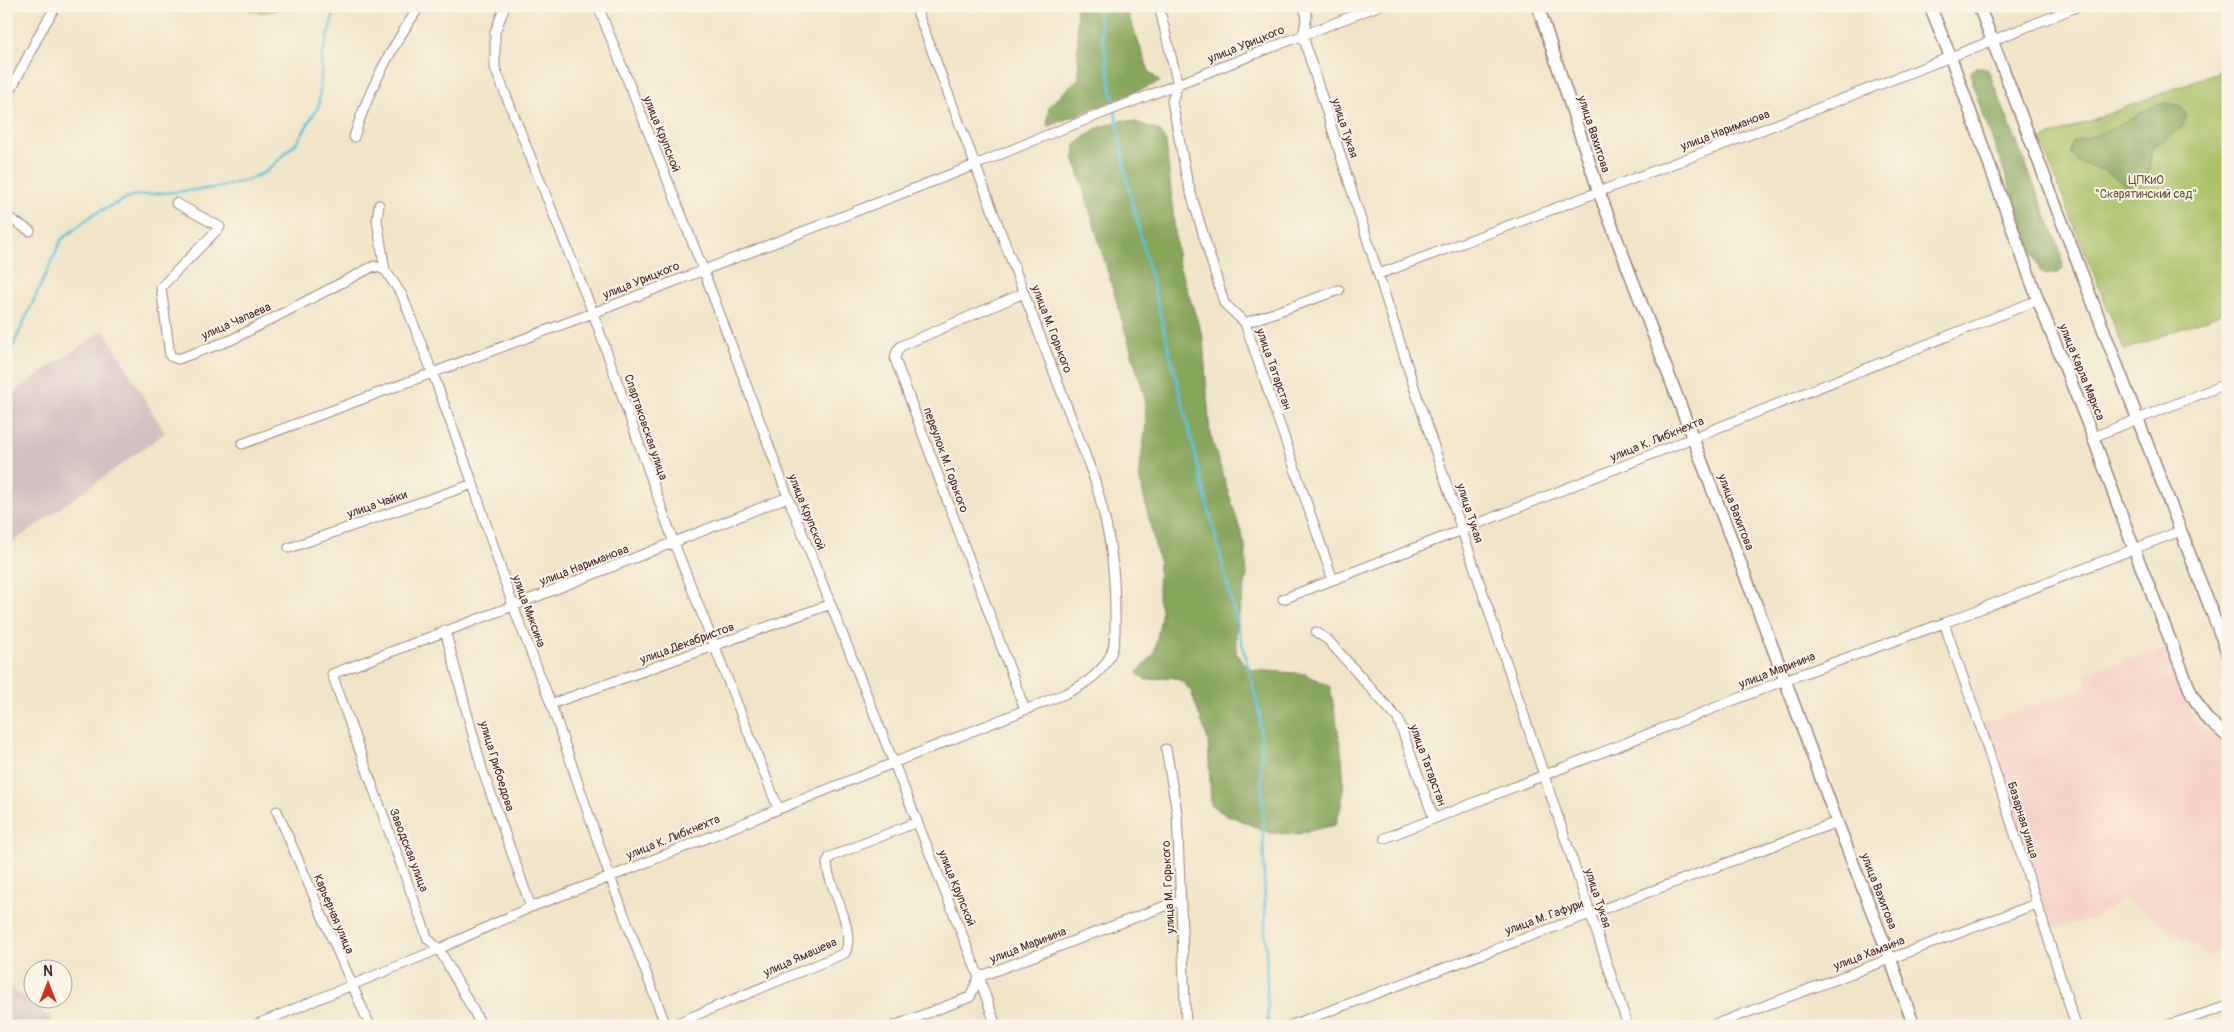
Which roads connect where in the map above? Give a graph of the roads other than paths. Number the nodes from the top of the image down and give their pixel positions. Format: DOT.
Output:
graph roads {
  1 [pos="56,6"];
  2 [pos="420,6"];
  3 [pos="505,6"];
  4 [pos="598,6"];
  5 [pos="915,6"];
  6 [pos="1159,6"];
  7 [pos="1303,6"];
  8 [pos="1378,6"];
  9 [pos="1538,6"];
  10 [pos="1930,6"];
  11 [pos="1979,6"];
  12 [pos="2079,6"];
  13 [pos="1304,35"];
  14 [pos="1993,41"];
  15 [pos="1951,58"];
  16 [pos="1178,84"];
  17 [pos="6,99"];
  18 [pos="354,138"];
  19 [pos="975,165"];
  20 [pos="1599,192"];
  21 [pos="176,202"];
  22 [pos="379,204"];
  23 [pos="6,216"];
  24 [pos="30,231"];
  25 [pos="703,269"];
  26 [pos="385,270"];
  27 [pos="1379,274"];
  28 [pos="1339,290"];
  29 [pos="1024,293"];
  30 [pos="2038,300"];
  31 [pos="593,313"];
  32 [pos="1245,323"];
  33 [pos="433,374"];
  34 [pos="2228,384"];
  35 [pos="2138,420"];
  36 [pos="2094,437"];
  37 [pos="1692,438"];
  38 [pos="242,444"];
  39 [pos="473,484"];
  40 [pos="788,497"];
  41 [pos="1462,530"];
  42 [pos="2180,532"];
  43 [pos="674,543"];
  44 [pos="289,548"];
  45 [pos="2134,550"];
  46 [pos="1333,580"];
  47 [pos="1283,598"];
  48 [pos="831,604"];
  49 [pos="513,606"];
  50 [pos="1944,622"];
  51 [pos="445,630"];
  52 [pos="1316,632"];
  53 [pos="713,648"];
  54 [pos="2228,654"];
  55 [pos="1101,669"];
  56 [pos="332,674"];
  57 [pos="1785,680"];
  58 [pos="551,704"];
  59 [pos="1025,710"];
  60 [pos="2228,737"];
  61 [pos="1166,749"];
  62 [pos="892,763"];
  63 [pos="1545,775"];
  64 [pos="778,808"];
  65 [pos="277,811"];
  66 [pos="1434,819"];
  67 [pos="917,822"];
  68 [pos="1837,822"];
  69 [pos="1385,838"];
  70 [pos="610,877"];
  71 [pos="1182,900"];
  72 [pos="2036,904"];
  73 [pos="530,906"];
  74 [pos="1590,914"];
  75 [pos="439,949"];
  76 [pos="1890,958"];
  77 [pos="979,977"];
  78 [pos="351,985"];
  79 [pos="2228,1006"];
  80 [pos="2192,1021"];
  81 [pos="253,1026"];
  82 [pos="370,1026"];
  83 [pos="482,1026"];
  84 [pos="666,1026"];
  85 [pos="670,1026"];
  86 [pos="894,1026"];
  87 [pos="996,1026"];
  88 [pos="1186,1026"];
  89 [pos="1289,1026"];
  90 [pos="1628,1026"];
  91 [pos="1711,1026"];
  92 [pos="1914,1026"];
  93 [pos="2076,1026"];
  94 [pos="2165,1026"];
  1 -- 17 [label="street"];
  2 -- 18 [label="street"];
  3 -- 31 [label="street, Спартаковская улица"];
  4 -- 25 [label="street, улица Крупской"];
  5 -- 19 [label="street, улица М. Горького"];
  6 -- 16 [label="street"];
  7 -- 13 [label="street, улица Тукая"];
  8 -- 13 [label="street, улица Урицкого"];
  9 -- 20 [label="main road, улица Вахитова"];
  10 -- 15 [label="main road, улица Карла Маркса"];
  11 -- 14 [label="main road"];
  12 -- 14 [label="street, улица Нариманова"];
  13 -- 16 [label="street, улица Урицкого"];
  13 -- 27 [label="street, улица Тукая"];
  14 -- 15 [label="street, улица Нариманова"];
  14 -- 35 [label="main road"];
  15 -- 20 [label="street, улица Нариманова"];
  15 -- 30 [label="main road, улица Карла Маркса"];
  16 -- 19 [label="street, улица Урицкого"];
  16 -- 32 [label="street, улица Татарстан"];
  19 -- 25 [label="street, улица Урицкого"];
  19 -- 29 [label="street, улица М. Горького"];
  20 -- 27 [label="street, улица Нариманова"];
  20 -- 37 [label="main road, улица Вахитова"];
  21 -- 26 [label="street, улица Чапаева"];
  22 -- 26 [label="street, улица Миксина"];
  23 -- 24 [label="street"];
  25 -- 31 [label="street, улица Урицкого"];
  25 -- 40 [label="street, улица Крупской"];
  26 -- 33 [label="street, улица Миксина"];
  27 -- 41 [label="street, улица Тукая"];
  28 -- 32 [label="street"];
  29 -- 55 [label="street, улица М. Горького"];
  29 -- 59 [label="street, переулок М. Горького"];
  30 -- 36 [label="main road, улица Карла Маркса"];
  30 -- 37 [label="street, улица К. Либкнехта"];
  31 -- 33 [label="street, улица Урицкого"];
  31 -- 43 [label="street, Спартаковская улица"];
  32 -- 46 [label="street, улица Татарстан"];
  33 -- 38 [label="street, улица Урицкого"];
  33 -- 39 [label="street, улица Миксина"];
  34 -- 35 [label="street"];
  35 -- 36 [label="street"];
  35 -- 42 [label="main road"];
  36 -- 45 [label="main road, улица Карла Маркса"];
  37 -- 41 [label="street, улица К. Либкнехта"];
  37 -- 57 [label="main road, улица Вахитова"];
  39 -- 44 [label="street, улица Чайки"];
  39 -- 49 [label="street, улица Миксина"];
  40 -- 43 [label="street, улица Нариманова"];
  40 -- 48 [label="street, улица Крупской"];
  41 -- 46 [label="street, улица К. Либкнехта"];
  41 -- 63 [label="street, улица Тукая"];
  42 -- 45 [label="street, улица Маринина"];
  42 -- 54 [label="main road"];
  43 -- 49 [label="street, улица Нариманова"];
  43 -- 53 [label="street, Спартаковская улица"];
  45 -- 50 [label="street, улица Маринина"];
  45 -- 60 [label="main road, улица Карла Маркса"];
  46 -- 47 [label="street, улица К. Либкнехта"];
  48 -- 53 [label="street, улица Декабристов"];
  48 -- 62 [label="street, улица Крупской"];
  49 -- 51 [label="street, улица Нариманова"];
  49 -- 58 [label="street, улица Миксина"];
  50 -- 57 [label="street, улица Маринина"];
  50 -- 72 [label="street, Базарная улица"];
  51 -- 56 [label="street, улица Нариманова"];
  51 -- 73 [label="street, улица Грибоедова"];
  52 -- 66 [label="street, улица Татарстан"];
  53 -- 58 [label="street, улица Декабристов"];
  53 -- 64 [label="street, Спартаковская улица"];
  55 -- 59 [label="street, улица К. Либкнехта"];
  56 -- 75 [label="street, Заводская улица"];
  57 -- 63 [label="street, улица Маринина"];
  57 -- 68 [label="main road, улица Вахитова"];
  58 -- 70 [label="street, улица Миксина"];
  59 -- 62 [label="street, улица К. Либкнехта"];
  61 -- 71 [label="street, улица М. Горького"];
  62 -- 64 [label="street, улица К. Либкнехта"];
  62 -- 67 [label="street, улица Крупской"];
  63 -- 66 [label="street, улица Маринина"];
  63 -- 74 [label="street, улица Тукая"];
  64 -- 70 [label="street, улица К. Либкнехта"];
  65 -- 78 [label="street, Карьерная улица"];
  66 -- 69 [label="street, улица Маринина"];
  67 -- 77 [label="street, улица Крупской"];
  67 -- 85 [label="street, улица Ямашева"];
  68 -- 74 [label="street, улица М. Гафури"];
  68 -- 76 [label="main road, улица Вахитова"];
  70 -- 73 [label="street, улица К. Либкнехта"];
  70 -- 84 [label="street, улица Миксина"];
  71 -- 77 [label="street, улица Маринина"];
  71 -- 88 [label="street, улица М. Горького"];
  72 -- 76 [label="street, улица Хамзина"];
  72 -- 93 [label="street, Базарная улица"];
  73 -- 75 [label="street, улица К. Либкнехта"];
  74 -- 89 [label="street, улица М. Гафури"];
  74 -- 90 [label="street, улица Тукая"];
  75 -- 78 [label="street, улица К. Либкнехта"];
  75 -- 83 [label="street, Заводская улица"];
  76 -- 91 [label="street, улица Хамзина"];
  76 -- 92 [label="main road, улица Вахитова"];
  77 -- 86 [label="street, улица Маринина"];
  77 -- 87 [label="street, улица Крупской"];
  78 -- 81 [label="street, улица К. Либкнехта"];
  78 -- 82 [label="street, Карьерная улица"];
  79 -- 80 [label="street"];
  80 -- 94 [label="street"];
}
